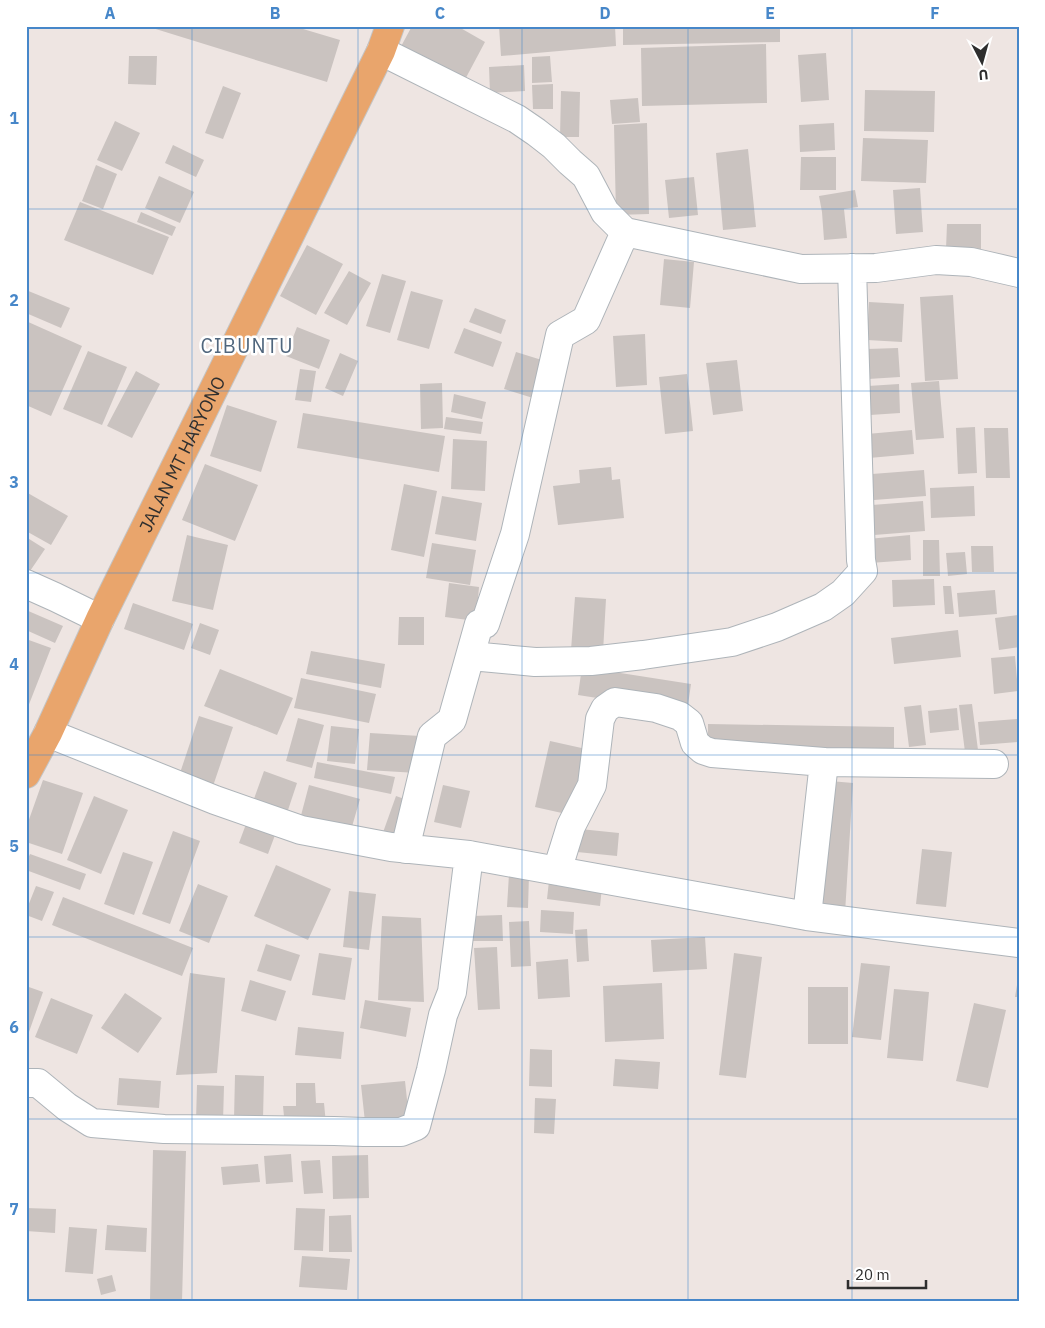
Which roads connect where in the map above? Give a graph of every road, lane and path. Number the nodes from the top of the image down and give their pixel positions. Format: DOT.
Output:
graph roads {
  1 [pos="386,38"];
  2 [pos="625,232"];
  3 [pos="852,268"];
  4 [pos="1019,273"];
  5 [pos="26,584"];
  6 [pos="100,619"];
  7 [pos="471,656"];
  8 [pos="48,732"];
  9 [pos="824,762"];
  10 [pos="994,764"];
  11 [pos="26,774"];
  12 [pos="405,849"];
  13 [pos="469,855"];
  14 [pos="557,871"];
  15 [pos="807,916"];
  16 [pos="1019,943"];
  17 [pos="26,1083"];
  1 -- 2 [label="street"];
  1 -- 6 [label="main road, JALAN MT HARYONO"];
  2 -- 3 [label="street"];
  2 -- 7 [label="street"];
  3 -- 4 [label="street"];
  3 -- 7 [label="street"];
  5 -- 6 [label="street"];
  6 -- 8 [label="main road, JALAN MT HARYONO"];
  7 -- 12 [label="street"];
  8 -- 11 [label="main road, JALAN MT HARYONO"];
  8 -- 12 [label="street"];
  9 -- 10 [label="street"];
  9 -- 14 [label="street"];
  9 -- 15 [label="street"];
  12 -- 13 [label="street"];
  13 -- 14 [label="street"];
  13 -- 17 [label="street"];
  14 -- 15 [label="street"];
  15 -- 16 [label="street"];
}
